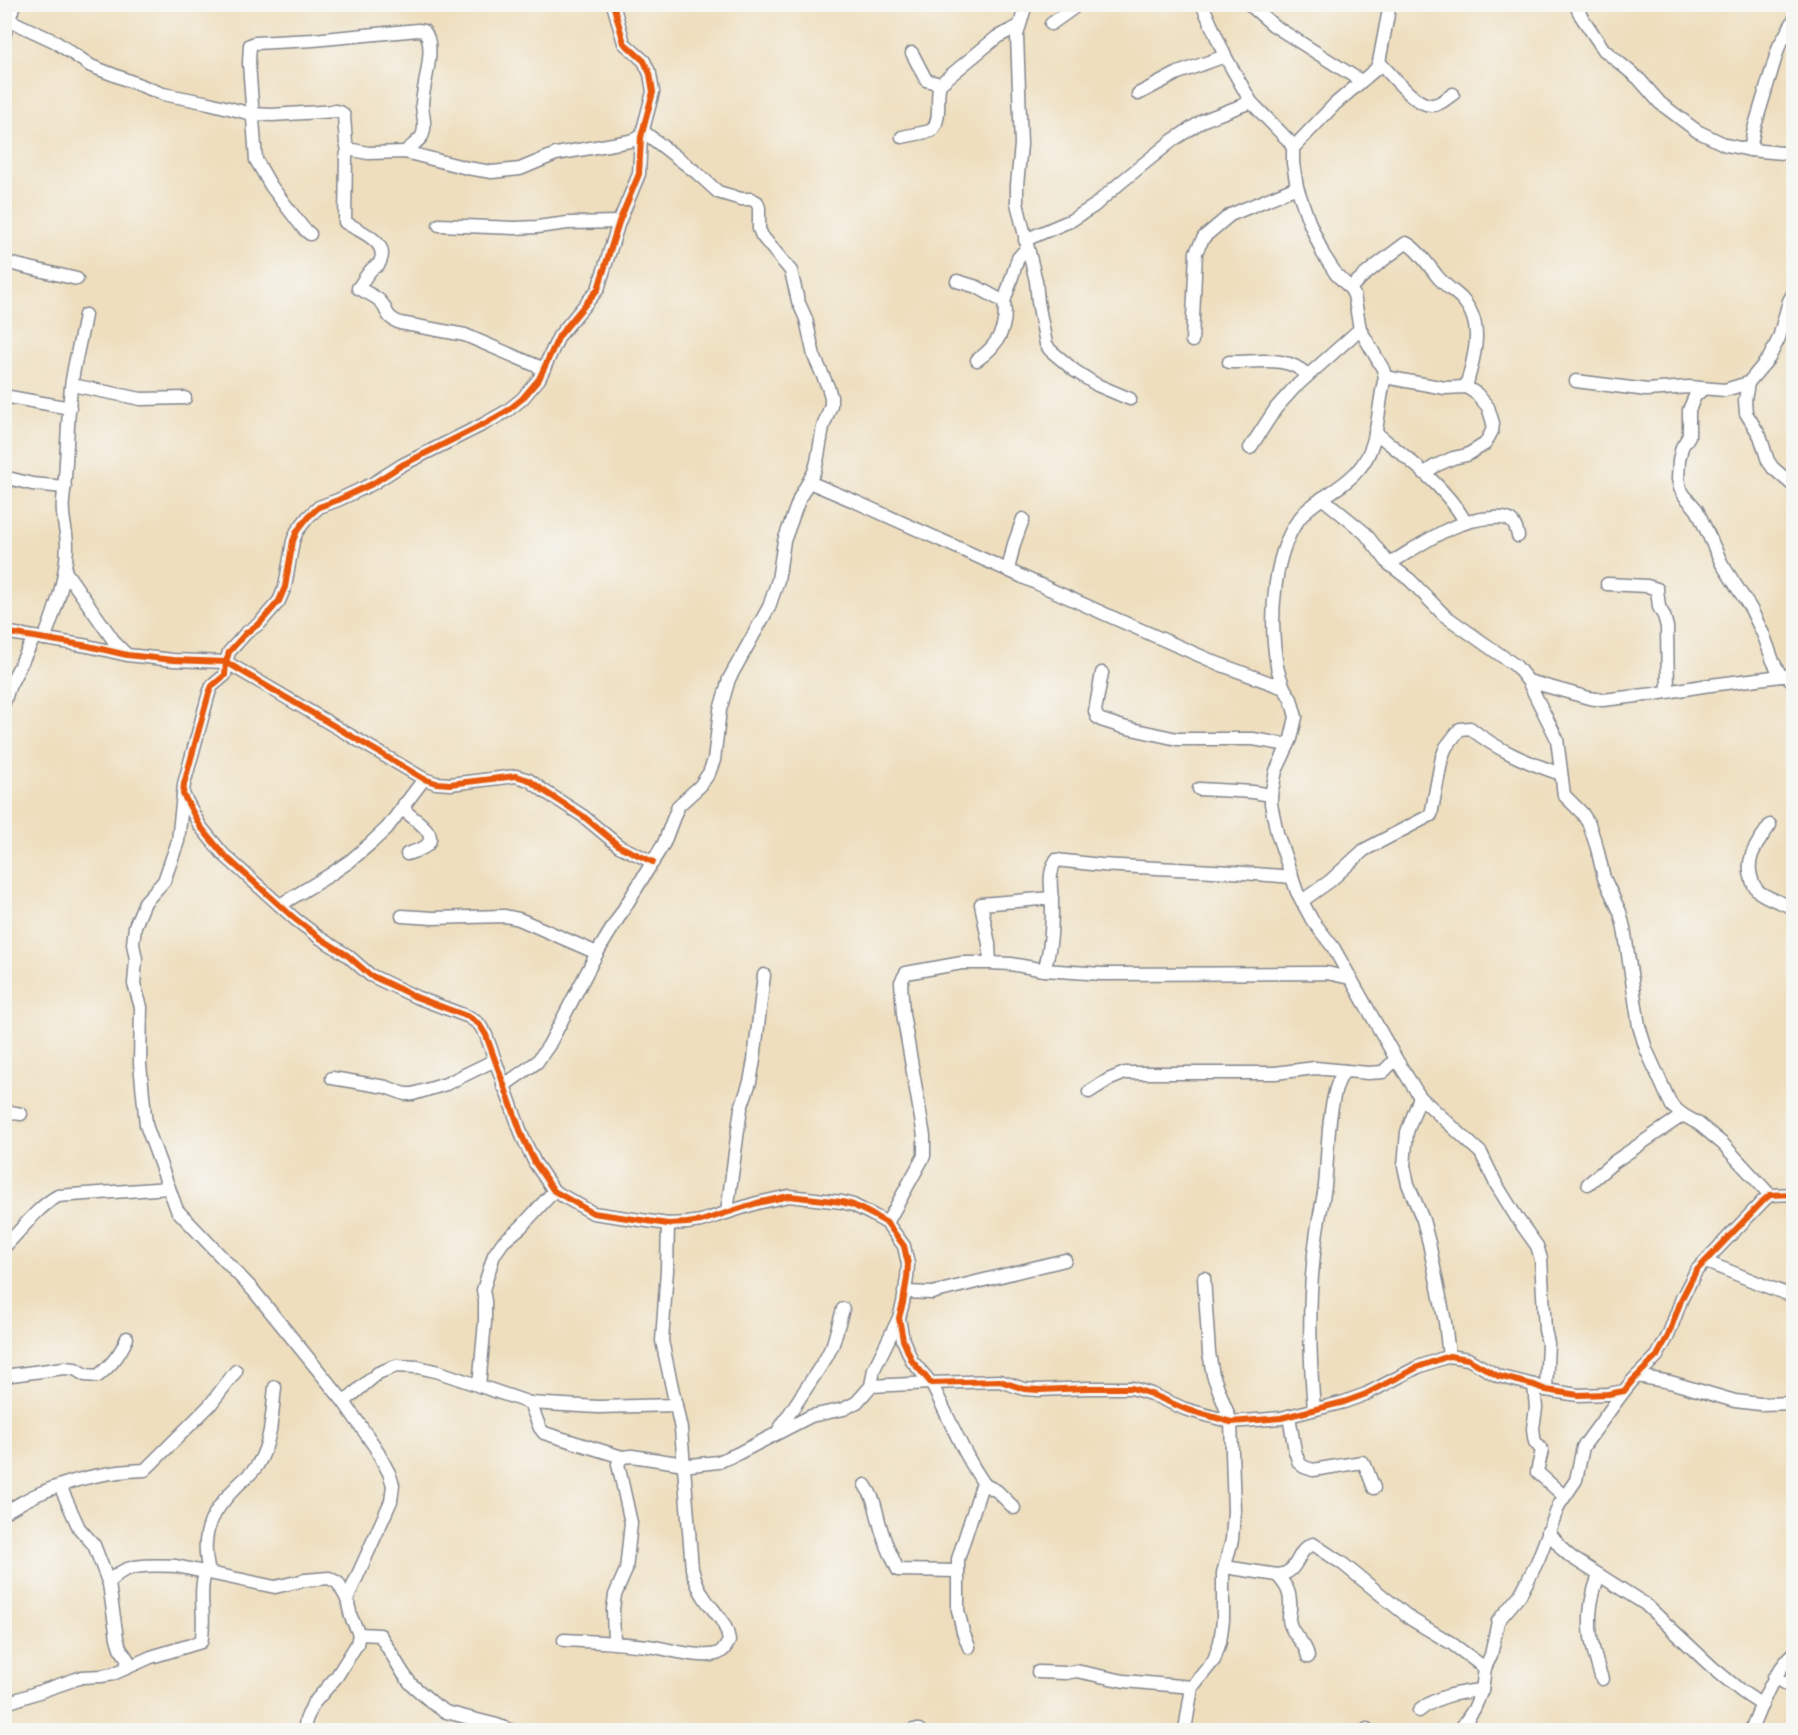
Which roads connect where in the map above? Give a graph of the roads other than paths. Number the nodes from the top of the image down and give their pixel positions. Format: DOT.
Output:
graph roads {
  1 [pos="14,4"];
  2 [pos="613,4"];
  3 [pos="1026,4"];
  4 [pos="1079,4"];
  5 [pos="1202,4"];
  6 [pos="1249,4"];
  7 [pos="1390,4"];
  8 [pos="1575,4"];
  9 [pos="9,20"];
  10 [pos="1794,20"];
  11 [pos="1051,24"];
  12 [pos="1019,26"];
  13 [pos="4,36"];
  14 [pos="912,53"];
  15 [pos="1225,56"];
  16 [pos="1379,62"];
  17 [pos="1361,81"];
  18 [pos="940,84"];
  19 [pos="1138,94"];
  20 [pos="1453,94"];
  21 [pos="1251,102"];
  22 [pos="252,114"];
  23 [pos="643,134"];
  24 [pos="902,137"];
  25 [pos="1293,148"];
  26 [pos="348,149"];
  27 [pos="1750,150"];
  28 [pos="405,152"];
  29 [pos="1794,154"];
  30 [pos="1297,187"];
  31 [pos="619,222"];
  32 [pos="439,225"];
  33 [pos="310,234"];
  34 [pos="1026,244"];
  35 [pos="4,262"];
  36 [pos="77,279"];
  37 [pos="957,281"];
  38 [pos="1350,288"];
  39 [pos="1794,292"];
  40 [pos="1004,302"];
  41 [pos="85,315"];
  42 [pos="1360,329"];
  43 [pos="1192,341"];
  44 [pos="977,360"];
  45 [pos="1229,362"];
  46 [pos="544,369"];
  47 [pos="1307,375"];
  48 [pos="1385,377"];
  49 [pos="1576,381"];
  50 [pos="1748,383"];
  51 [pos="72,385"];
  52 [pos="1466,387"];
  53 [pos="1702,389"];
  54 [pos="4,396"];
  55 [pos="185,398"];
  56 [pos="1130,399"];
  57 [pos="70,408"];
  58 [pos="1375,432"];
  59 [pos="1250,448"];
  60 [pos="1425,473"];
  61 [pos="4,477"];
  62 [pos="809,482"];
  63 [pos="1794,486"];
  64 [pos="65,487"];
  65 [pos="1322,498"];
  66 [pos="1023,519"];
  67 [pos="1465,521"];
  68 [pos="1518,536"];
  69 [pos="1389,564"];
  70 [pos="1008,570"];
  71 [pos="65,571"];
  72 [pos="1607,584"];
  73 [pos="4,632"];
  74 [pos="39,638"];
  75 [pos="127,655"];
  76 [pos="226,662"];
  77 [pos="1102,673"];
  78 [pos="1781,676"];
  79 [pos="1528,681"];
  80 [pos="1794,682"];
  81 [pos="1284,688"];
  82 [pos="1668,692"];
  83 [pos="4,703"];
  84 [pos="1288,745"];
  85 [pos="1561,774"];
  86 [pos="424,779"];
  87 [pos="1199,789"];
  88 [pos="183,795"];
  89 [pos="1271,795"];
  90 [pos="404,804"];
  91 [pos="1770,825"];
  92 [pos="407,854"];
  93 [pos="653,862"];
  94 [pos="1292,877"];
  95 [pos="1052,898"];
  96 [pos="1302,902"];
  97 [pos="280,905"];
  98 [pos="1794,908"];
  99 [pos="402,916"];
  100 [pos="597,953"];
  101 [pos="990,963"];
  102 [pos="1044,970"];
  103 [pos="764,975"];
  104 [pos="1350,978"];
  105 [pos="1396,1059"];
  106 [pos="495,1060"];
  107 [pos="1345,1071"];
  108 [pos="332,1078"];
  109 [pos="503,1086"];
  110 [pos="1089,1092"];
  111 [pos="1420,1097"];
  112 [pos="4,1111"];
  113 [pos="21,1114"];
  114 [pos="1683,1115"];
  115 [pos="1588,1184"];
  116 [pos="169,1188"];
  117 [pos="554,1191"];
  118 [pos="1794,1194"];
  119 [pos="1770,1196"];
  120 [pos="727,1212"];
  121 [pos="887,1223"];
  122 [pos="668,1224"];
  123 [pos="4,1247"];
  124 [pos="1065,1260"];
  125 [pos="1705,1262"];
  126 [pos="1204,1278"];
  127 [pos="904,1292"];
  128 [pos="1794,1296"];
  129 [pos="843,1309"];
  130 [pos="899,1318"];
  131 [pos="127,1338"];
  132 [pos="1449,1356"];
  133 [pos="236,1371"];
  134 [pos="4,1376"];
  135 [pos="1637,1376"];
  136 [pos="931,1383"];
  137 [pos="479,1386"];
  138 [pos="871,1386"];
  139 [pos="275,1387"];
  140 [pos="1540,1388"];
  141 [pos="1624,1391"];
  142 [pos="344,1402"];
  143 [pos="530,1403"];
  144 [pos="1794,1403"];
  145 [pos="676,1406"];
  146 [pos="1314,1409"];
  147 [pos="1289,1416"];
  148 [pos="1231,1422"];
  149 [pos="778,1432"];
  150 [pos="622,1457"];
  151 [pos="683,1464"];
  152 [pos="865,1485"];
  153 [pos="985,1485"];
  154 [pos="60,1486"];
  155 [pos="1374,1488"];
  156 [pos="1564,1496"];
  157 [pos="1014,1508"];
  158 [pos="4,1512"];
  159 [pos="1548,1531"];
  160 [pos="1225,1567"];
  161 [pos="205,1571"];
  162 [pos="958,1571"];
  163 [pos="1277,1575"];
  164 [pos="1599,1575"];
  165 [pos="110,1584"];
  166 [pos="347,1599"];
  167 [pos="359,1634"];
  168 [pos="564,1640"];
  169 [pos="614,1643"];
  170 [pos="969,1647"];
  171 [pos="1794,1653"];
  172 [pos="1308,1657"];
  173 [pos="126,1667"];
  174 [pos="1485,1668"];
  175 [pos="1038,1672"];
  176 [pos="1774,1677"];
  177 [pos="1602,1679"];
  178 [pos="1192,1687"];
  179 [pos="1794,1689"];
  180 [pos="1482,1690"];
  181 [pos="4,1704"];
  182 [pos="1762,1705"];
  183 [pos="1419,1710"];
  184 [pos="304,1731"];
  185 [pos="510,1731"];
  186 [pos="913,1731"];
  187 [pos="919,1731"];
  188 [pos="1185,1731"];
  189 [pos="1460,1731"];
  190 [pos="1751,1731"];
  1 -- 9 [label="street"];
  2 -- 23 [label="street"];
  3 -- 12 [label="street"];
  4 -- 11 [label="street"];
  5 -- 15 [label="street"];
  6 -- 17 [label="street"];
  7 -- 16 [label="street"];
  8 -- 27 [label="street"];
  9 -- 13 [label="street"];
  9 -- 22 [label="street"];
  10 -- 27 [label="street"];
  12 -- 18 [label="street"];
  12 -- 34 [label="street"];
  14 -- 18 [label="street"];
  15 -- 19 [label="street"];
  15 -- 21 [label="street"];
  16 -- 17 [label="street"];
  16 -- 20 [label="street"];
  17 -- 25 [label="street"];
  18 -- 24 [label="street"];
  21 -- 25 [label="street"];
  21 -- 34 [label="street"];
  22 -- 26 [label="street"];
  22 -- 28 [label="street"];
  22 -- 33 [label="street"];
  23 -- 28 [label="street"];
  23 -- 31 [label="street"];
  23 -- 62 [label="street"];
  25 -- 30 [label="street"];
  26 -- 28 [label="street"];
  26 -- 46 [label="street"];
  27 -- 29 [label="street"];
  30 -- 38 [label="street"];
  30 -- 43 [label="street"];
  31 -- 32 [label="street"];
  31 -- 46 [label="street"];
  34 -- 40 [label="street"];
  34 -- 56 [label="street"];
  35 -- 36 [label="street"];
  37 -- 40 [label="street"];
  38 -- 42 [label="street"];
  38 -- 52 [label="street"];
  39 -- 50 [label="street"];
  40 -- 44 [label="street"];
  41 -- 51 [label="street"];
  42 -- 47 [label="street"];
  42 -- 48 [label="street"];
  45 -- 47 [label="street"];
  46 -- 76 [label="street"];
  47 -- 59 [label="street"];
  48 -- 52 [label="street"];
  48 -- 58 [label="street"];
  49 -- 53 [label="street"];
  50 -- 53 [label="street"];
  50 -- 63 [label="street"];
  51 -- 55 [label="street"];
  51 -- 57 [label="street"];
  52 -- 60 [label="street"];
  53 -- 78 [label="street"];
  54 -- 57 [label="street"];
  57 -- 64 [label="street"];
  58 -- 60 [label="street"];
  58 -- 65 [label="street"];
  60 -- 67 [label="street"];
  61 -- 64 [label="street"];
  62 -- 70 [label="street"];
  62 -- 93 [label="street"];
  64 -- 71 [label="street"];
  65 -- 69 [label="street"];
  65 -- 81 [label="street"];
  66 -- 70 [label="street"];
  67 -- 68 [label="street"];
  67 -- 69 [label="street"];
  69 -- 79 [label="street"];
  70 -- 81 [label="street"];
  71 -- 74 [label="street"];
  71 -- 75 [label="street"];
  72 -- 82 [label="street"];
  73 -- 74 [label="street"];
  74 -- 75 [label="street"];
  74 -- 83 [label="street"];
  75 -- 76 [label="street"];
  76 -- 86 [label="street"];
  76 -- 88 [label="street"];
  77 -- 84 [label="street"];
  78 -- 80 [label="street"];
  78 -- 82 [label="street"];
  79 -- 82 [label="street"];
  79 -- 85 [label="street"];
  81 -- 84 [label="street"];
  84 -- 89 [label="street"];
  85 -- 96 [label="street"];
  85 -- 114 [label="street"];
  86 -- 90 [label="street"];
  86 -- 93 [label="street"];
  87 -- 89 [label="street"];
  88 -- 97 [label="street"];
  88 -- 116 [label="street"];
  89 -- 94 [label="street"];
  90 -- 92 [label="street"];
  90 -- 97 [label="street"];
  91 -- 98 [label="street"];
  93 -- 100 [label="street"];
  94 -- 95 [label="street"];
  94 -- 96 [label="street"];
  95 -- 101 [label="street"];
  95 -- 102 [label="street"];
  96 -- 104 [label="street"];
  97 -- 106 [label="street"];
  99 -- 100 [label="street"];
  100 -- 109 [label="street"];
  101 -- 102 [label="street"];
  101 -- 121 [label="street"];
  102 -- 104 [label="street"];
  103 -- 120 [label="street"];
  104 -- 105 [label="street"];
  105 -- 107 [label="street"];
  105 -- 111 [label="street"];
  106 -- 108 [label="street"];
  106 -- 109 [label="street"];
  107 -- 110 [label="street"];
  107 -- 146 [label="street"];
  109 -- 117 [label="street"];
  111 -- 132 [label="street"];
  111 -- 140 [label="street"];
  112 -- 113 [label="street"];
  114 -- 115 [label="street"];
  114 -- 119 [label="street"];
  116 -- 123 [label="street"];
  116 -- 142 [label="street"];
  117 -- 122 [label="street"];
  117 -- 137 [label="street"];
  118 -- 119 [label="street"];
  119 -- 125 [label="street"];
  120 -- 121 [label="street"];
  120 -- 122 [label="street"];
  121 -- 127 [label="street"];
  122 -- 145 [label="street"];
  124 -- 127 [label="street"];
  125 -- 128 [label="street"];
  125 -- 135 [label="street"];
  126 -- 148 [label="street"];
  127 -- 130 [label="street"];
  129 -- 149 [label="street"];
  130 -- 136 [label="street"];
  130 -- 138 [label="street"];
  131 -- 134 [label="street"];
  132 -- 140 [label="street"];
  132 -- 146 [label="street"];
  133 -- 154 [label="street"];
  135 -- 141 [label="street"];
  135 -- 144 [label="street"];
  136 -- 138 [label="street"];
  136 -- 148 [label="street"];
  136 -- 153 [label="street"];
  137 -- 142 [label="street"];
  137 -- 143 [label="street"];
  138 -- 149 [label="street"];
  139 -- 161 [label="street"];
  140 -- 141 [label="street"];
  140 -- 156 [label="street"];
  141 -- 156 [label="street"];
  142 -- 166 [label="street"];
  143 -- 145 [label="street"];
  143 -- 150 [label="street"];
  145 -- 151 [label="street"];
  146 -- 147 [label="street"];
  147 -- 148 [label="street"];
  147 -- 155 [label="street"];
  148 -- 160 [label="street"];
  149 -- 151 [label="street"];
  150 -- 151 [label="street"];
  150 -- 169 [label="street"];
  151 -- 169 [label="street"];
  152 -- 162 [label="street"];
  153 -- 157 [label="street"];
  153 -- 162 [label="street"];
  154 -- 158 [label="street"];
  154 -- 165 [label="street"];
  156 -- 159 [label="street"];
  159 -- 164 [label="street"];
  159 -- 174 [label="street"];
  160 -- 163 [label="street"];
  160 -- 178 [label="street"];
  161 -- 165 [label="street"];
  161 -- 166 [label="street"];
  161 -- 173 [label="street"];
  162 -- 170 [label="street"];
  163 -- 172 [label="street"];
  163 -- 174 [label="street"];
  164 -- 177 [label="street"];
  164 -- 182 [label="street"];
  165 -- 173 [label="street"];
  166 -- 167 [label="street"];
  167 -- 184 [label="street"];
  167 -- 185 [label="street"];
  168 -- 169 [label="street"];
  171 -- 176 [label="street"];
  173 -- 181 [label="street"];
  174 -- 180 [label="street"];
  175 -- 178 [label="street"];
  176 -- 179 [label="street"];
  176 -- 182 [label="street"];
  178 -- 188 [label="street"];
  180 -- 183 [label="street"];
  180 -- 189 [label="street"];
  182 -- 190 [label="street"];
  186 -- 187 [label="street"];
}
